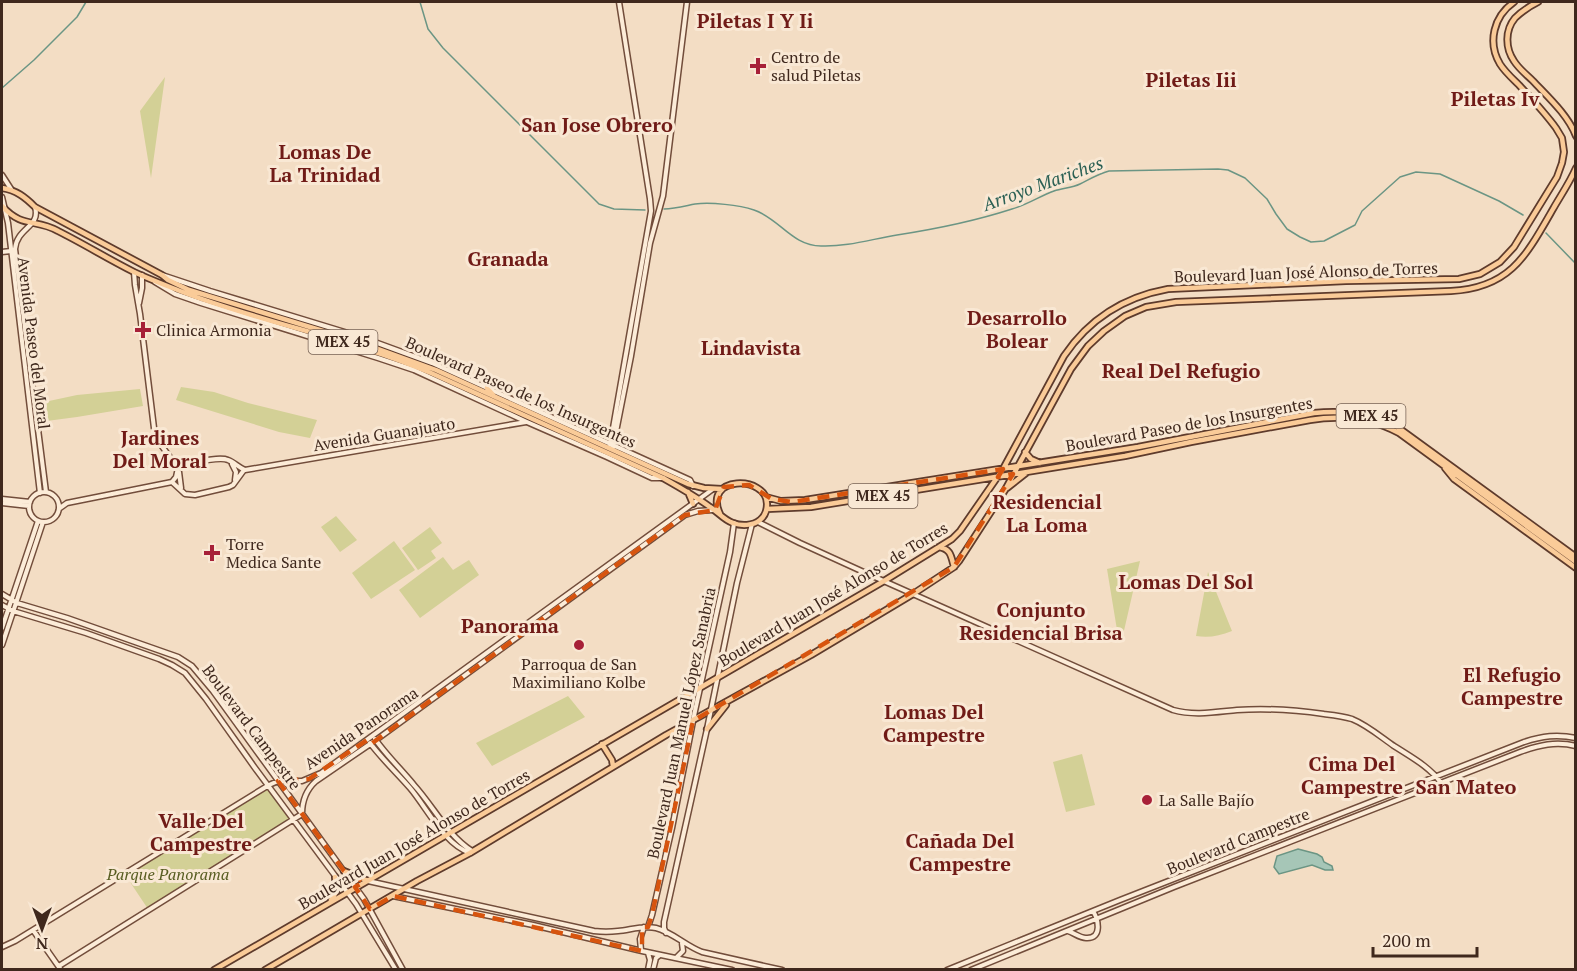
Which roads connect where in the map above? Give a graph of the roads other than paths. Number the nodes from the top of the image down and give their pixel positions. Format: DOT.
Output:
graph roads {
  1 [pos="619,2"];
  2 [pos="687,2"];
  3 [pos="1514,2"];
  4 [pos="1538,2"];
  5 [pos="1575,136"];
  6 [pos="1575,168"];
  7 [pos="2,175"];
  8 [pos="2,188"];
  9 [pos="11,190"];
  10 [pos="2,197"];
  11 [pos="650,199"];
  12 [pos="663,199"];
  13 [pos="35,207"];
  14 [pos="3,208"];
  15 [pos="657,216"];
  16 [pos="650,217"];
  17 [pos="32,223"];
  18 [pos="11,251"];
  19 [pos="2,252"];
  20 [pos="110,259"];
  21 [pos="131,259"];
  22 [pos="134,272"];
  23 [pos="162,275"];
  24 [pos="144,276"];
  25 [pos="1459,279"];
  26 [pos="1405,280"];
  27 [pos="1459,291"];
  28 [pos="1405,293"];
  29 [pos="139,304"];
  30 [pos="240,306"];
  31 [pos="256,306"];
  32 [pos="212,307"];
  33 [pos="226,307"];
  34 [pos="324,336"];
  35 [pos="326,342"];
  36 [pos="414,356"];
  37 [pos="403,357"];
  38 [pos="411,364"];
  39 [pos="402,366"];
  40 [pos="487,388"];
  41 [pos="495,398"];
  42 [pos="552,417"];
  43 [pos="544,419"];
  44 [pos="535,420"];
  45 [pos="527,422"];
  46 [pos="610,451"];
  47 [pos="1025,452"];
  48 [pos="230,461"];
  49 [pos="1040,463"];
  50 [pos="1017,466"];
  51 [pos="1444,466"];
  52 [pos="178,468"];
  53 [pos="1003,469"];
  54 [pos="245,470"];
  55 [pos="1027,472"];
  56 [pos="1013,474"];
  57 [pos="998,477"];
  58 [pos="979,480"];
  59 [pos="172,482"];
  60 [pos="235,482"];
  61 [pos="713,489"];
  62 [pos="722,489"];
  63 [pos="1005,490"];
  64 [pos="987,491"];
  65 [pos="46,492"];
  66 [pos="182,492"];
  67 [pos="688,492"];
  68 [pos="40,493"];
  69 [pos="766,497"];
  70 [pos="699,500"];
  71 [pos="2,501"];
  72 [pos="58,501"];
  73 [pos="67,503"];
  74 [pos="30,504"];
  75 [pos="693,504"];
  76 [pos="60,508"];
  77 [pos="767,509"];
  78 [pos="714,510"];
  79 [pos="720,514"];
  80 [pos="40,522"];
  81 [pos="758,522"];
  82 [pos="734,524"];
  83 [pos="752,524"];
  84 [pos="938,547"];
  85 [pos="1575,557"];
  86 [pos="1575,562"];
  87 [pos="954,567"];
  88 [pos="1575,568"];
  89 [pos="884,581"];
  90 [pos="2,594"];
  91 [pos="913,594"];
  92 [pos="11,601"];
  93 [pos="17,603"];
  94 [pos="2,604"];
  95 [pos="11,610"];
  96 [pos="2,628"];
  97 [pos="2,645"];
  98 [pos="718,676"];
  99 [pos="700,687"];
  100 [pos="728,702"];
  101 [pos="710,711"];
  102 [pos="693,721"];
  103 [pos="707,729"];
  104 [pos="374,738"];
  105 [pos="1575,738"];
  106 [pos="369,742"];
  107 [pos="602,744"];
  108 [pos="1575,746"];
  109 [pos="613,766"];
  110 [pos="1437,776"];
  111 [pos="278,781"];
  112 [pos="1441,783"];
  113 [pos="269,785"];
  114 [pos="302,814"];
  115 [pos="293,819"];
  116 [pos="449,835"];
  117 [pos="471,852"];
  118 [pos="342,869"];
  119 [pos="334,874"];
  120 [pos="366,880"];
  121 [pos="355,887"];
  122 [pos="406,888"];
  123 [pos="347,891"];
  124 [pos="393,896"];
  125 [pos="328,903"];
  126 [pos="370,909"];
  127 [pos="1093,911"];
  128 [pos="362,914"];
  129 [pos="1097,918"];
  130 [pos="566,925"];
  131 [pos="646,927"];
  132 [pos="33,930"];
  133 [pos="1067,931"];
  134 [pos="565,932"];
  135 [pos="666,933"];
  136 [pos="682,942"];
  137 [pos="2,947"];
  138 [pos="642,951"];
  139 [pos="647,952"];
  140 [pos="660,954"];
  141 [pos="677,958"];
  142 [pos="60,968"];
  143 [pos="214,969"];
  144 [pos="266,969"];
  145 [pos="396,969"];
  146 [pos="403,969"];
  147 [pos="648,969"];
  148 [pos="653,969"];
  149 [pos="732,969"];
  150 [pos="782,969"];
  151 [pos="947,969"];
  152 [pos="971,969"];
  1 -- 11 [label="street"];
  2 -- 12 [label="street"];
  3 -- 25 [label="main road, Boulevard Juan José Alonso de Torres"];
  4 -- 5 [label="main road"];
  6 -- 27 [label="main road, Boulevard Juan José Alonso de Torres"];
  7 -- 9 [label="street"];
  8 -- 9 [label="main road, Boulevard Paseo de los Insurgentes / MEX 45"];
  9 -- 13 [label="main road, Boulevard Paseo de los Insurgentes / MEX 45"];
  10 -- 14 [label="street, Avenida Paseo del Moral"];
  11 -- 12 [label="street"];
  11 -- 16 [label="street"];
  12 -- 15 [label="street"];
  13 -- 17 [label="street, Avenida Paseo del Moral"];
  13 -- 21 [label="main road, Boulevard Paseo de los Insurgentes / MEX 45"];
  14 -- 17 [label="main road, Boulevard Paseo de los Insurgentes / MEX 45"];
  14 -- 18 [label="street, Avenida Paseo del Moral"];
  15 -- 16 [label="street"];
  15 -- 46 [label="street"];
  16 -- 46 [label="street"];
  17 -- 20 [label="main road, Boulevard Paseo de los Insurgentes / MEX 45"];
  17 -- 65 [label="street, Avenida Paseo del Moral"];
  18 -- 19 [label="street"];
  18 -- 68 [label="street, Avenida Paseo del Moral"];
  20 -- 21 [label="main road"];
  20 -- 22 [label="main road, Boulevard Paseo de los Insurgentes / MEX 45"];
  21 -- 23 [label="main road, Boulevard Paseo de los Insurgentes / MEX 45"];
  21 -- 24 [label="main road"];
  22 -- 24 [label="main road, Boulevard Paseo de los Insurgentes / MEX 45"];
  22 -- 29 [label="street"];
  23 -- 30 [label="main road, Boulevard Paseo de los Insurgentes / MEX 45"];
  23 -- 31 [label="street, Boulevard Paseo de los Insurgentes"];
  24 -- 29 [label="street"];
  24 -- 32 [label="street, Boulevard Paseo de los Insurgentes"];
  24 -- 33 [label="main road, Boulevard Paseo de los Insurgentes / MEX 45"];
  25 -- 26 [label="main road, Boulevard Juan José Alonso de Torres"];
  25 -- 27 [label="main road"];
  26 -- 28 [label="main road"];
  26 -- 53 [label="main road, Boulevard Juan José Alonso de Torres"];
  27 -- 28 [label="main road, Boulevard Juan José Alonso de Torres"];
  28 -- 47 [label="main road, Boulevard Juan José Alonso de Torres"];
  29 -- 52 [label="street"];
  30 -- 31 [label="main road"];
  30 -- 37 [label="main road, Boulevard Paseo de los Insurgentes / MEX 45"];
  31 -- 36 [label="street, Boulevard Paseo de los Insurgentes"];
  32 -- 33 [label="main road"];
  32 -- 35 [label="street, Boulevard Paseo de los Insurgentes"];
  33 -- 34 [label="main road, Boulevard Paseo de los Insurgentes / MEX 45"];
  34 -- 35 [label="main road"];
  34 -- 38 [label="main road, Boulevard Paseo de los Insurgentes / MEX 45"];
  35 -- 39 [label="street, Boulevard Paseo de los Insurgentes"];
  36 -- 37 [label="main road"];
  36 -- 40 [label="street, Boulevard Paseo de los Insurgentes"];
  37 -- 41 [label="main road, Boulevard Paseo de los Insurgentes / MEX 45"];
  38 -- 39 [label="main road"];
  38 -- 44 [label="main road, Boulevard Paseo de los Insurgentes / MEX 45"];
  39 -- 45 [label="street, Boulevard Paseo de los Insurgentes"];
  40 -- 41 [label="main road"];
  40 -- 42 [label="street, Boulevard Paseo de los Insurgentes"];
  41 -- 43 [label="main road, Boulevard Paseo de los Insurgentes / MEX 45"];
  42 -- 43 [label="street, Avenida Guanajuato"];
  42 -- 46 [label="street, Boulevard Paseo de los Insurgentes"];
  43 -- 44 [label="street, Avenida Guanajuato"];
  43 -- 46 [label="main road, Boulevard Paseo de los Insurgentes / MEX 45"];
  44 -- 45 [label="street, Avenida Guanajuato"];
  44 -- 46 [label="main road, Boulevard Paseo de los Insurgentes / MEX 45"];
  45 -- 46 [label="street, Boulevard Paseo de los Insurgentes"];
  45 -- 54 [label="street, Avenida Guanajuato"];
  46 -- 61 [label="main road, Boulevard Paseo de los Insurgentes / MEX 45"];
  46 -- 67 [label="main road, Boulevard Paseo de los Insurgentes / MEX 45"];
  47 -- 49 [label="main road"];
  47 -- 50 [label="main road, Boulevard Juan José Alonso de Torres"];
  48 -- 52 [label="street"];
  48 -- 54 [label="street"];
  48 -- 60 [label="street"];
  49 -- 50 [label="main road, Boulevard Paseo de los Insurgentes / MEX 45"];
  49 -- 85 [label="main road, Boulevard Paseo de los Insurgentes / MEX 45"];
  50 -- 53 [label="main road, Boulevard Paseo de los Insurgentes / MEX 45"];
  50 -- 56 [label="main road, Boulevard Juan José Alonso de Torres"];
  51 -- 55 [label="main road, Boulevard Paseo de los Insurgentes / MEX 45"];
  51 -- 86 [label="main road, Boulevard Paseo de los Insurgentes / MEX 45"];
  51 -- 88 [label="main road"];
  52 -- 59 [label="street"];
  52 -- 66 [label="street"];
  53 -- 57 [label="main road, Boulevard Juan José Alonso de Torres"];
  53 -- 69 [label="main road, Boulevard Paseo de los Insurgentes / MEX 45"];
  54 -- 60 [label="street"];
  55 -- 56 [label="main road, Boulevard Paseo de los Insurgentes / MEX 45"];
  55 -- 63 [label="main road"];
  56 -- 57 [label="main road, Boulevard Paseo de los Insurgentes / MEX 45"];
  56 -- 63 [label="main road, Boulevard Juan José Alonso de Torres"];
  57 -- 58 [label="main road, Boulevard Paseo de los Insurgentes / MEX 45"];
  57 -- 64 [label="main road, Boulevard Juan José Alonso de Torres"];
  58 -- 64 [label="main road"];
  58 -- 77 [label="main road, Boulevard Paseo de los Insurgentes / MEX 45"];
  59 -- 66 [label="street"];
  59 -- 73 [label="street"];
  60 -- 66 [label="street"];
  61 -- 62 [label="main road, Boulevard Paseo de los Insurgentes / MEX 45"];
  61 -- 70 [label="street, Avenida Panorama"];
  62 -- 69 [label="main road"];
  62 -- 79 [label="main road"];
  63 -- 87 [label="main road, Boulevard Juan José Alonso de Torres"];
  64 -- 84 [label="main road, Boulevard Juan José Alonso de Torres"];
  65 -- 68 [label="street"];
  65 -- 72 [label="street"];
  67 -- 70 [label="main road, Boulevard Paseo de los Insurgentes / MEX 45"];
  67 -- 75 [label="main road"];
  68 -- 74 [label="street"];
  69 -- 77 [label="main road"];
  70 -- 75 [label="street, Avenida Panorama"];
  70 -- 78 [label="main road, Boulevard Paseo de los Insurgentes / MEX 45"];
  71 -- 74 [label="street"];
  72 -- 73 [label="street"];
  72 -- 76 [label="street"];
  73 -- 76 [label="street"];
  74 -- 80 [label="street"];
  75 -- 104 [label="street, Avenida Panorama"];
  76 -- 80 [label="street"];
  77 -- 81 [label="main road"];
  78 -- 79 [label="main road, Boulevard Paseo de los Insurgentes / MEX 45"];
  78 -- 104 [label="street, Avenida Panorama"];
  79 -- 82 [label="main road"];
  80 -- 92 [label="street"];
  80 -- 93 [label="street"];
  81 -- 83 [label="main road"];
  81 -- 89 [label="street"];
  82 -- 83 [label="main road"];
  82 -- 99 [label="street, Boulevard Juan Manuel López Sanabria"];
  83 -- 98 [label="street, Boulevard Juan Manuel López Sanabria"];
  84 -- 87 [label="main road"];
  84 -- 89 [label="main road, Boulevard Juan José Alonso de Torres"];
  87 -- 91 [label="main road, Boulevard Juan José Alonso de Torres"];
  89 -- 91 [label="street"];
  89 -- 98 [label="main road, Boulevard Juan José Alonso de Torres"];
  90 -- 92 [label="street, Boulevard Campestre"];
  91 -- 100 [label="main road, Boulevard Juan José Alonso de Torres"];
  91 -- 110 [label="street"];
  92 -- 93 [label="street, Boulevard Campestre"];
  92 -- 95 [label="street"];
  93 -- 95 [label="street"];
  93 -- 111 [label="street, Boulevard Campestre"];
  94 -- 95 [label="street, Boulevard Campestre"];
  95 -- 96 [label="street"];
  95 -- 97 [label="street"];
  95 -- 113 [label="street, Boulevard Campestre"];
  98 -- 99 [label="main road, Boulevard Juan José Alonso de Torres"];
  98 -- 101 [label="street, Boulevard Juan Manuel López Sanabria"];
  99 -- 102 [label="street, Boulevard Juan Manuel López Sanabria"];
  99 -- 107 [label="main road, Boulevard Juan José Alonso de Torres"];
  100 -- 101 [label="main road, Boulevard Juan José Alonso de Torres"];
  100 -- 103 [label="main road"];
  101 -- 102 [label="main road, Boulevard Juan José Alonso de Torres"];
  101 -- 103 [label="street, Boulevard Juan Manuel López Sanabria"];
  102 -- 109 [label="main road, Boulevard Juan José Alonso de Torres"];
  102 -- 131 [label="street, Boulevard Juan Manuel López Sanabria"];
  103 -- 135 [label="street, Boulevard Juan Manuel López Sanabria"];
  104 -- 106 [label="street, Avenida Panorama"];
  104 -- 116 [label="street"];
  105 -- 110 [label="street, Boulevard Campestre"];
  106 -- 111 [label="street, Avenida Panorama"];
  106 -- 114 [label="street, Avenida Panorama"];
  106 -- 116 [label="street"];
  107 -- 109 [label="main road"];
  107 -- 116 [label="main road, Boulevard Juan José Alonso de Torres"];
  108 -- 112 [label="street, Boulevard Campestre"];
  109 -- 117 [label="main road, Boulevard Juan José Alonso de Torres"];
  110 -- 112 [label="street"];
  110 -- 127 [label="street, Boulevard Campestre"];
  111 -- 113 [label="street, Avenida Panorama"];
  111 -- 114 [label="street, Boulevard Campestre"];
  112 -- 129 [label="street, Boulevard Campestre"];
  113 -- 115 [label="street, Boulevard Campestre"];
  113 -- 132 [label="street, Avenida Panorama"];
  114 -- 115 [label="street"];
  114 -- 118 [label="street, Boulevard Campestre"];
  115 -- 119 [label="street, Boulevard Campestre"];
  115 -- 142 [label="street"];
  116 -- 117 [label="street"];
  116 -- 120 [label="main road, Boulevard Juan José Alonso de Torres"];
  117 -- 122 [label="main road, Boulevard Juan José Alonso de Torres"];
  118 -- 119 [label="street"];
  118 -- 120 [label="main road"];
  118 -- 121 [label="street, Boulevard Campestre"];
  119 -- 123 [label="street, Boulevard Campestre"];
  119 -- 125 [label="main road"];
  120 -- 121 [label="main road, Boulevard Juan José Alonso de Torres"];
  120 -- 122 [label="street"];
  121 -- 123 [label="main road, Boulevard Juan José Alonso de Torres"];
  121 -- 126 [label="street, Boulevard Campestre"];
  122 -- 124 [label="main road, Boulevard Juan José Alonso de Torres"];
  122 -- 130 [label="street"];
  123 -- 125 [label="main road, Boulevard Juan José Alonso de Torres"];
  123 -- 128 [label="street, Boulevard Campestre"];
  124 -- 126 [label="main road, Boulevard Juan José Alonso de Torres"];
  124 -- 134 [label="street"];
  125 -- 143 [label="main road, Boulevard Juan José Alonso de Torres"];
  126 -- 128 [label="main road, Boulevard Juan José Alonso de Torres"];
  126 -- 146 [label="street, Boulevard Campestre"];
  127 -- 129 [label="street"];
  127 -- 151 [label="street, Boulevard Campestre"];
  128 -- 144 [label="main road, Boulevard Juan José Alonso de Torres"];
  128 -- 145 [label="street, Boulevard Campestre"];
  129 -- 133 [label="street, Boulevard Campestre"];
  129 -- 133 [label="street"];
  130 -- 131 [label="street"];
  130 -- 134 [label="street"];
  131 -- 135 [label="street"];
  131 -- 138 [label="street, Boulevard Juan Manuel López Sanabria"];
  132 -- 137 [label="street, Avenida Panorama"];
  132 -- 142 [label="street"];
  133 -- 152 [label="street, Boulevard Campestre"];
  134 -- 138 [label="street"];
  135 -- 136 [label="street"];
  136 -- 141 [label="street"];
  136 -- 150 [label="street"];
  138 -- 139 [label="street"];
  139 -- 140 [label="street"];
  139 -- 147 [label="street"];
  140 -- 141 [label="street"];
  140 -- 148 [label="street"];
  141 -- 149 [label="street"];
}
